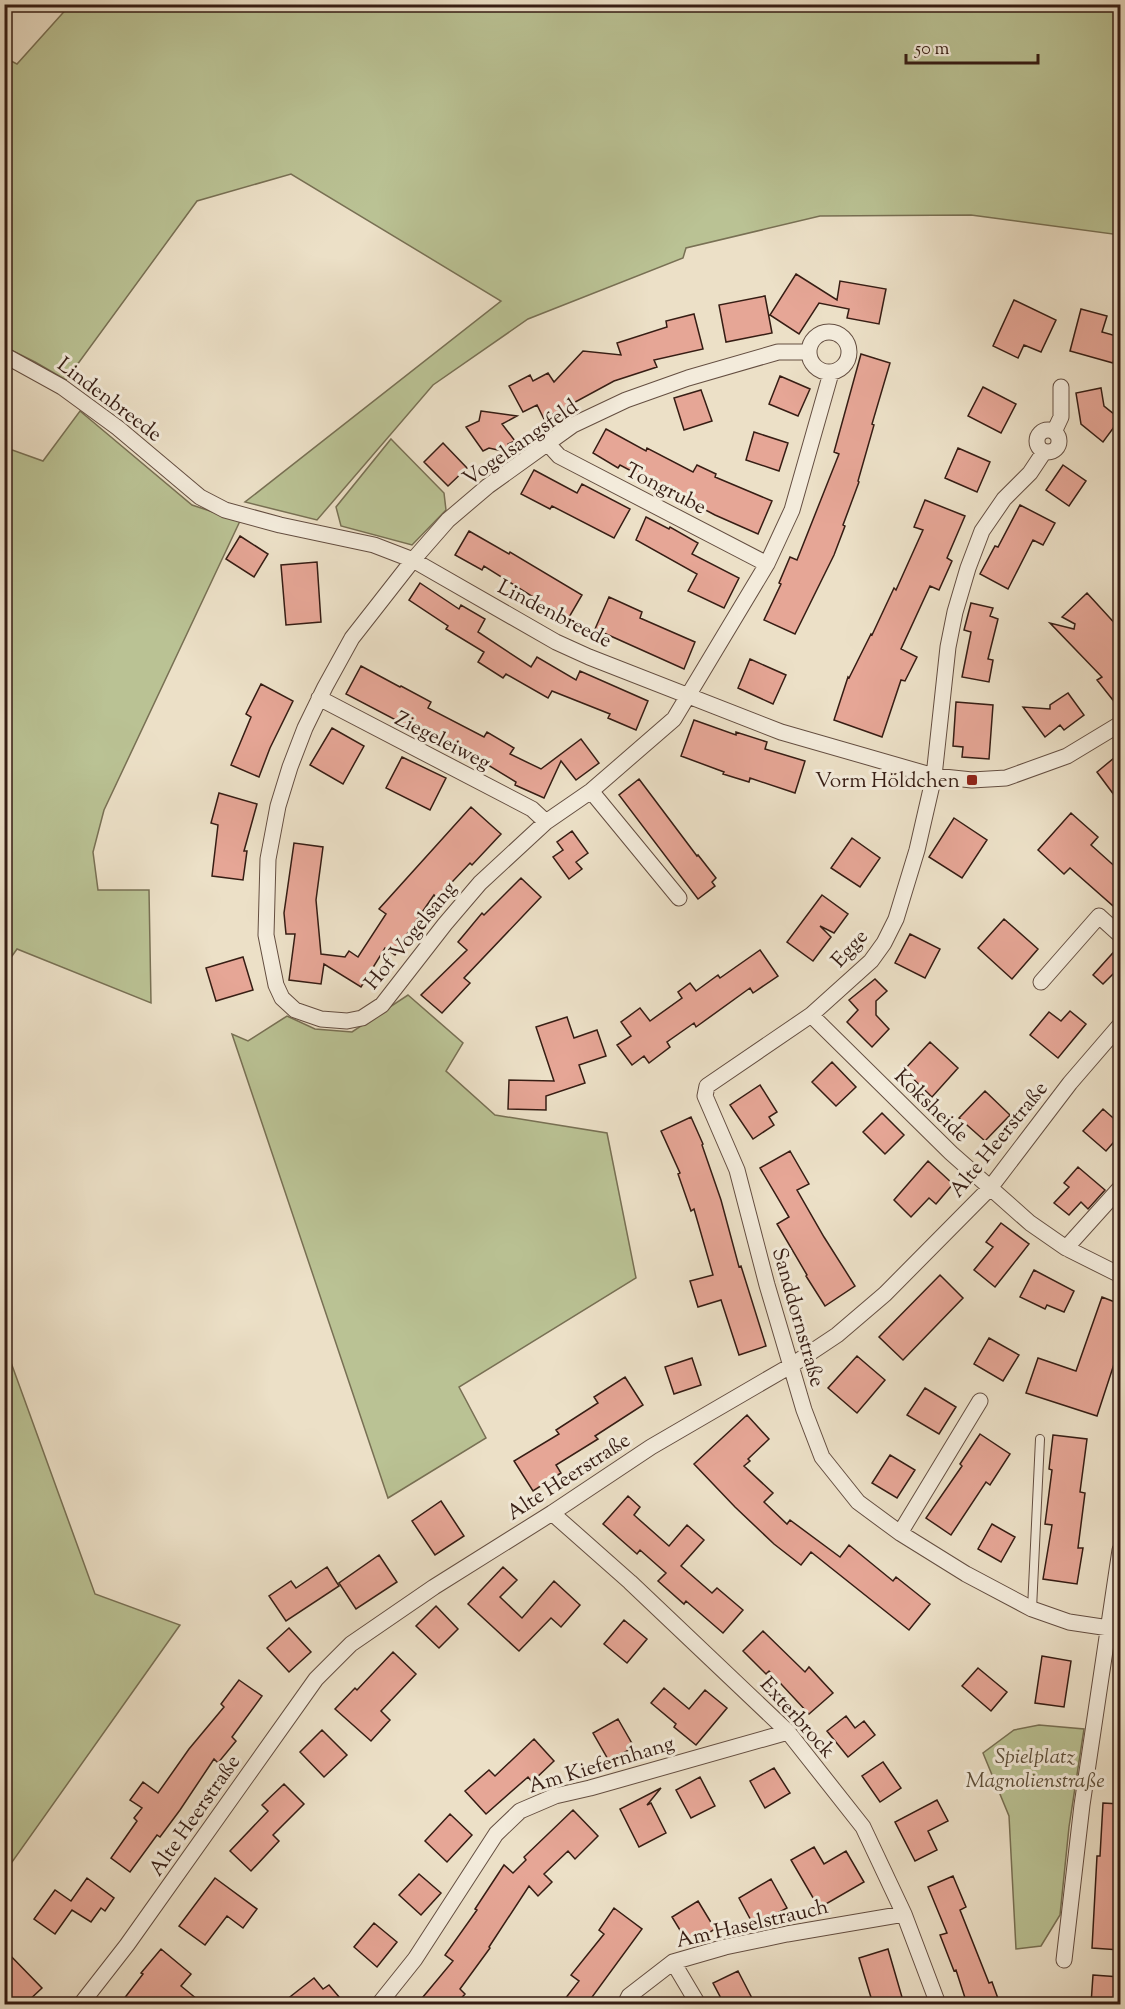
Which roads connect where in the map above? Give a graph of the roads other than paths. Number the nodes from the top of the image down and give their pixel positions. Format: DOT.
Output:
graph roads {
  1 [pos="809,352"];
  2 [pos="4,355"];
  3 [pos="831,372"];
  4 [pos="1061,387"];
  5 [pos="549,445"];
  6 [pos="413,560"];
  7 [pos="768,564"];
  8 [pos="689,696"];
  9 [pos="319,698"];
  10 [pos="1120,724"];
  11 [pos="934,776"];
  12 [pos="591,791"];
  13 [pos="546,822"];
  14 [pos="679,898"];
  15 [pos="1120,936"];
  16 [pos="1041,982"];
  17 [pos="811,1015"];
  18 [pos="1120,1025"];
  19 [pos="707,1086"];
  20 [pos="990,1188"];
  21 [pos="1120,1188"];
  22 [pos="1066,1248"];
  23 [pos="1120,1275"];
  24 [pos="792,1365"];
  25 [pos="981,1401"];
  26 [pos="1040,1439"];
  27 [pos="552,1513"];
  28 [pos="900,1533"];
  29 [pos="1120,1550"];
  30 [pos="1032,1608"];
  31 [pos="1109,1628"];
  32 [pos="788,1732"];
  33 [pos="904,1914"];
  34 [pos="1064,1960"];
  35 [pos="673,1962"];
  36 [pos="383,2003"];
  37 [pos="81,2004"];
  38 [pos="625,2004"];
  39 [pos="698,2004"];
  40 [pos="938,2004"];
  1 -- 3 [label="street"];
  1 -- 3 [label="street"];
  1 -- 5 [label="street, Vogelsangsfeld"];
  2 -- 6 [label="street, Lindenbreede"];
  3 -- 7 [label="street"];
  4 -- 11 [label="street"];
  5 -- 6 [label="street, Vogelsangsfeld"];
  5 -- 7 [label="street, Tongrube"];
  6 -- 8 [label="street, Lindenbreede"];
  6 -- 9 [label="street, Hof Vogelsang"];
  7 -- 8 [label="street"];
  8 -- 11 [label="street, Lindenbreede"];
  8 -- 12 [label="street, Hof Vogelsang"];
  9 -- 13 [label="street, Ziegeleiweg"];
  9 -- 13 [label="street, Hof Vogelsang"];
  10 -- 11 [label="street, Lindenbreede"];
  11 -- 17 [label="street, Egge"];
  12 -- 13 [label="street, Hof Vogelsang"];
  12 -- 14 [label="street"];
  15 -- 16 [label="street"];
  17 -- 19 [label="street, Egge"];
  17 -- 20 [label="street, Koksheide"];
  18 -- 20 [label="street, Alte Heerstraße"];
  19 -- 24 [label="street, Sanddornstraße"];
  20 -- 22 [label="street, Koksheide"];
  20 -- 24 [label="street, Alte Heerstraße"];
  21 -- 22 [label="street"];
  22 -- 23 [label="street, Koksheide"];
  24 -- 27 [label="street, Alte Heerstraße"];
  24 -- 28 [label="street, Sanddornstraße"];
  25 -- 28 [label="street"];
  26 -- 30 [label="lane"];
  27 -- 32 [label="street, Exterbrock"];
  27 -- 37 [label="street, Alte Heerstraße"];
  28 -- 30 [label="street, Sanddornstraße"];
  29 -- 31 [label="street"];
  30 -- 31 [label="street, Sanddornstraße"];
  31 -- 34 [label="street"];
  32 -- 33 [label="street, Exterbrock"];
  32 -- 36 [label="street, Am Kiefernhang"];
  33 -- 35 [label="street, Am Haselstrauch"];
  33 -- 40 [label="street, Exterbrock"];
  35 -- 38 [label="street, Am Haselstrauch"];
  35 -- 39 [label="street"];
}
